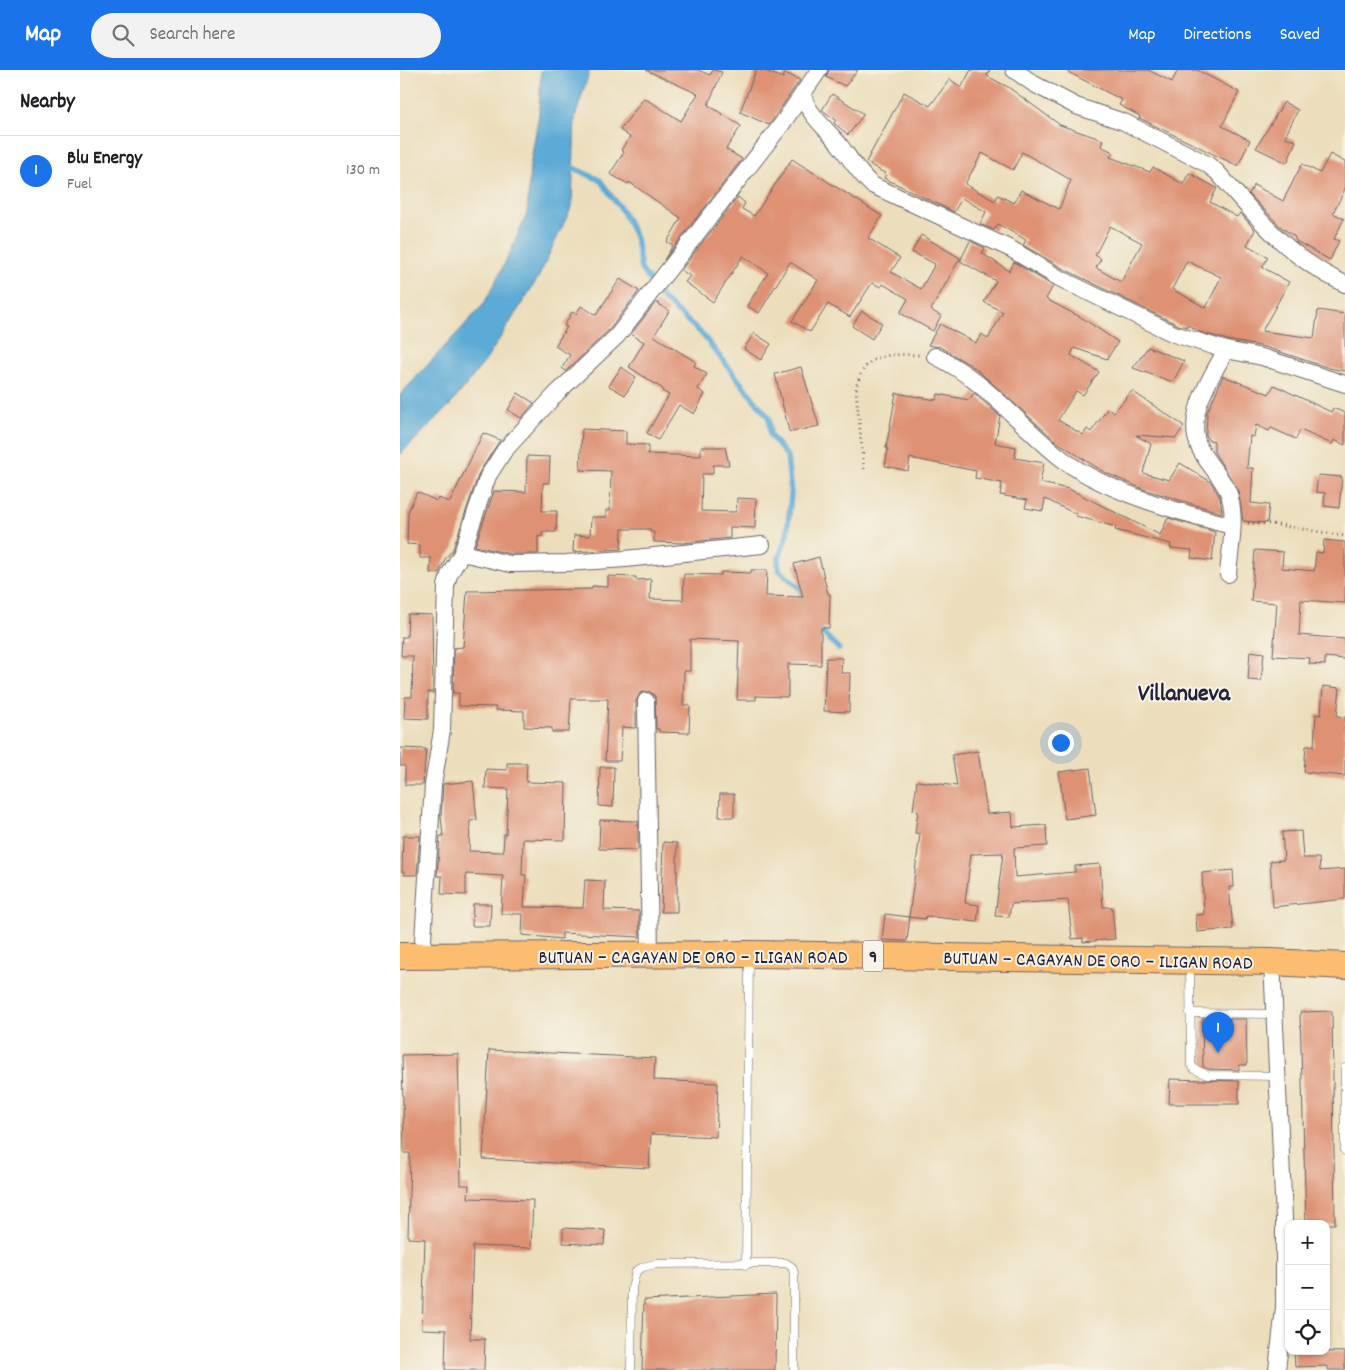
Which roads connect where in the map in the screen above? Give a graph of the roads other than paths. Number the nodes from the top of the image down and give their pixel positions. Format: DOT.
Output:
graph roads {
  1 [pos="819,70"];
  2 [pos="1014,70"];
  3 [pos="803,95"];
  4 [pos="1345,284"];
  5 [pos="1226,350"];
  6 [pos="935,356"];
  7 [pos="1345,384"];
  8 [pos="1232,525"];
  9 [pos="762,545"];
  10 [pos="462,553"];
  11 [pos="1228,574"];
  12 [pos="646,701"];
  13 [pos="749,954"];
  14 [pos="650,955"];
  15 [pos="411,956"];
  16 [pos="1190,961"];
  17 [pos="1272,962"];
  18 [pos="1345,966"];
  19 [pos="1190,1013"];
  20 [pos="1274,1014"];
  21 [pos="1345,1068"];
  22 [pos="1277,1076"];
  23 [pos="1345,1151"];
  24 [pos="746,1265"];
  25 [pos="630,1370"];
  26 [pos="794,1370"];
  27 [pos="1276,1370"];
  1 -- 3 [label="street"];
  2 -- 4 [label="street"];
  3 -- 5 [label="street"];
  3 -- 10 [label="street"];
  5 -- 7 [label="street"];
  5 -- 8 [label="street"];
  6 -- 8 [label="street"];
  8 -- 11 [label="street"];
  9 -- 10 [label="street"];
  10 -- 15 [label="street"];
  12 -- 14 [label="street"];
  13 -- 14 [label="highway, BUTUAN – CAGAYAN DE ORO – ILIGAN ROAD / 9"];
  13 -- 16 [label="highway, BUTUAN – CAGAYAN DE ORO – ILIGAN ROAD / 9"];
  13 -- 24 [label="lane"];
  14 -- 15 [label="highway, BUTUAN – CAGAYAN DE ORO – ILIGAN ROAD / 9"];
  16 -- 17 [label="highway, BUTUAN – CAGAYAN DE ORO – ILIGAN ROAD / 9"];
  16 -- 19 [label="lane"];
  17 -- 18 [label="highway, BUTUAN – CAGAYAN DE ORO – ILIGAN ROAD / 9"];
  17 -- 20 [label="street"];
  19 -- 20 [label="lane"];
  19 -- 22 [label="lane"];
  20 -- 22 [label="street"];
  21 -- 23 [label="lane"];
  22 -- 27 [label="street"];
  24 -- 25 [label="lane"];
  24 -- 26 [label="lane"];
}
